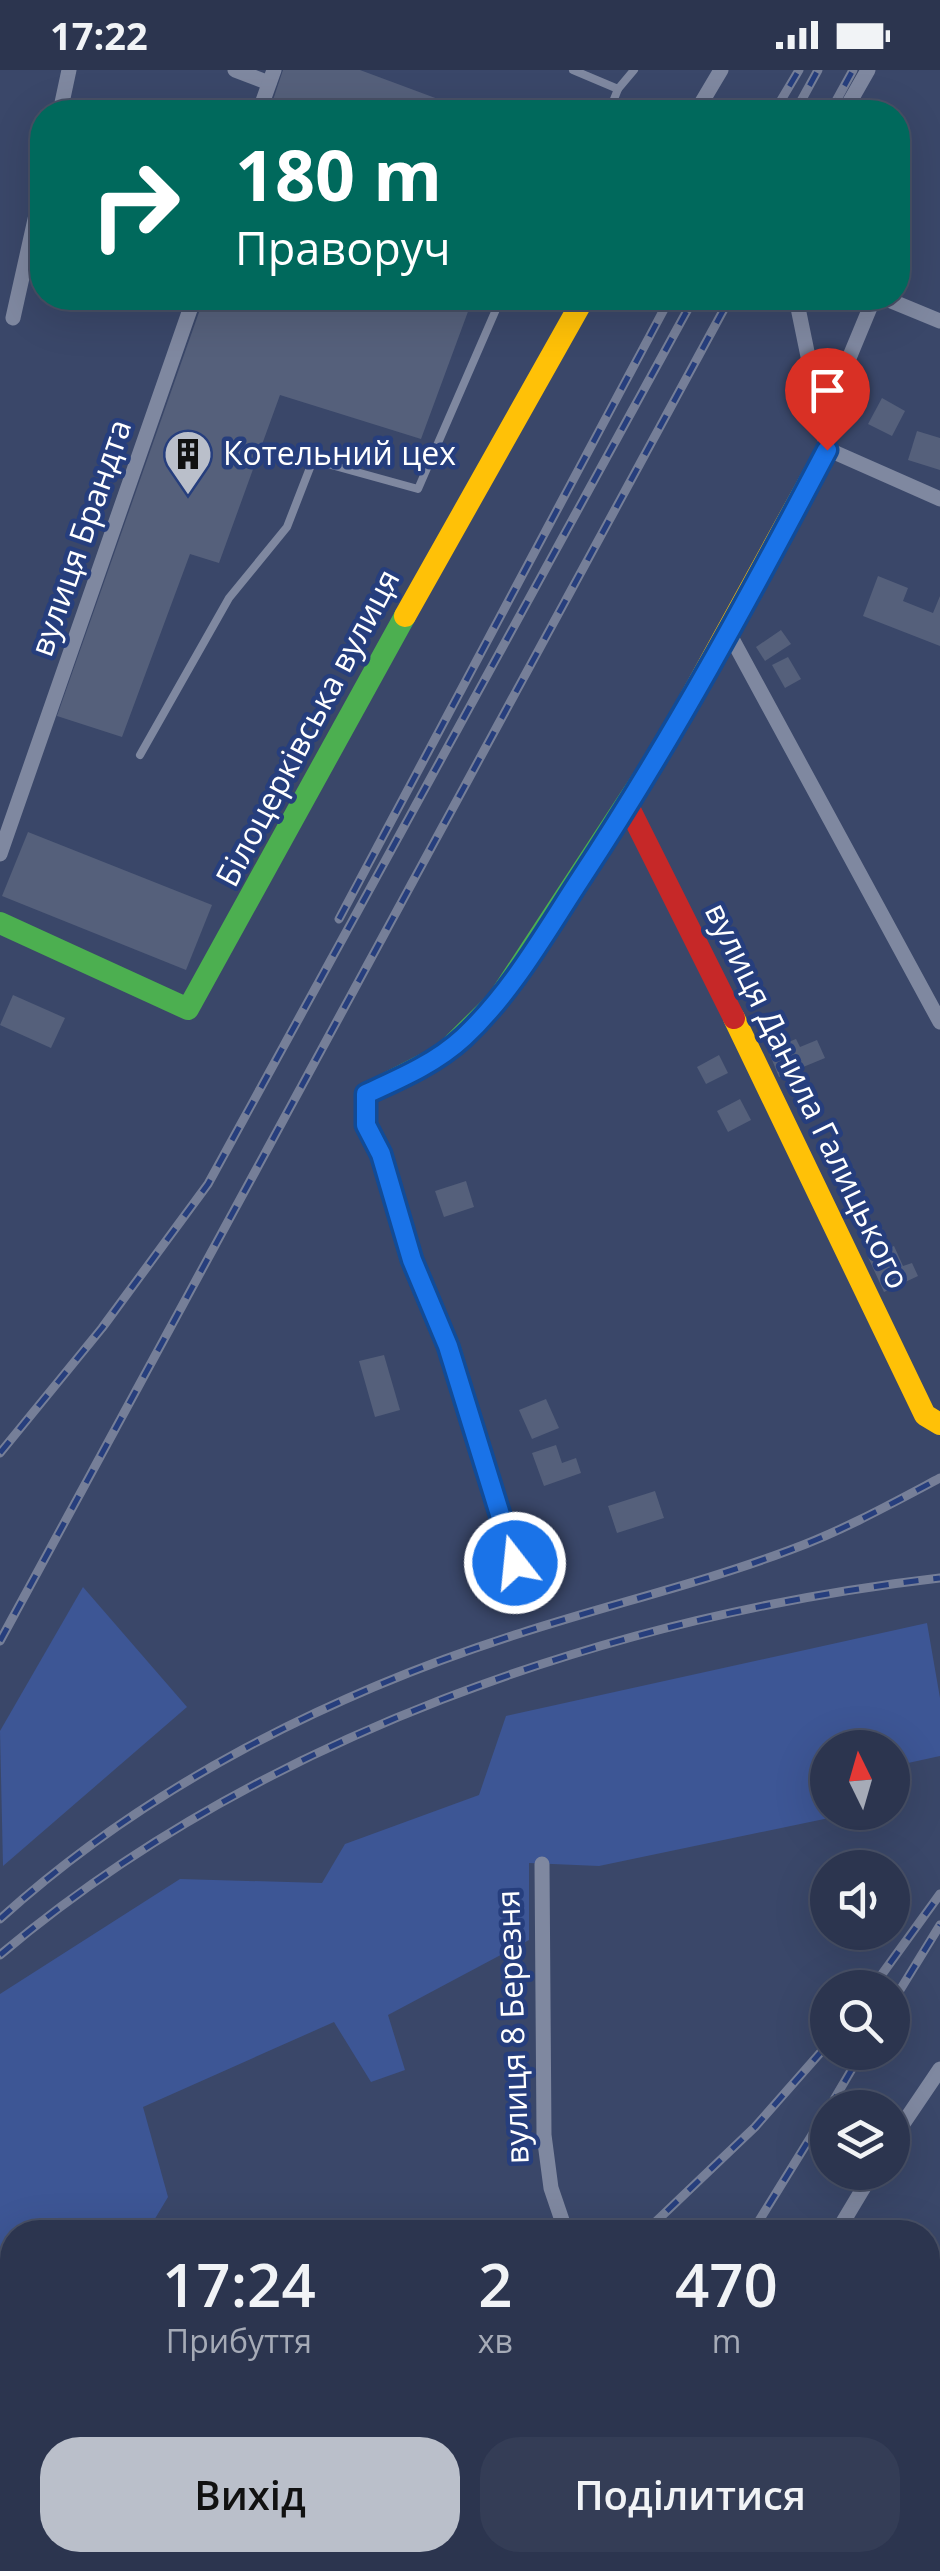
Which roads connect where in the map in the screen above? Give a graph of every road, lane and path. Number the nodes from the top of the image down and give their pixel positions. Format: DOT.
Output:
graph roads {
  1 [pos="69,70"];
  2 [pos="235,70"];
  3 [pos="573,70"];
  4 [pos="634,70"];
  5 [pos="721,70"];
  6 [pos="868,70"];
  7 [pos="272,77"];
  8 [pos="618,89"];
  9 [pos="63,100"];
  10 [pos="614,100"];
  11 [pos="703,100"];
  12 [pos="851,100"];
  13 [pos="30,242"];
  14 [pos="910,308"];
  15 [pos="190,310"];
  16 [pos="496,310"];
  17 [pos="577,310"];
  18 [pos="799,310"];
  19 [pos="869,310"];
  20 [pos="13,318"];
  21 [pos="940,320"];
  22 [pos="822,421"];
  23 [pos="827,450"];
  24 [pos="940,498"];
  25 [pos="730,636"];
  26 [pos="140,755"];
  27 [pos="628,806"];
  28 [pos="0,854"];
  29 [pos="0,923"];
  30 [pos="940,1022"];
  31 [pos="932,1420"];
  32 [pos="515,1563"];
  33 [pos="542,1864"];
  34 [pos="940,2069"];
  35 [pos="910,2113"];
  36 [pos="862,2190"];
  37 [pos="562,2220"];
  38 [pos="844,2220"];
  1 -- 9 [label="street"];
  2 -- 7 [label="street"];
  3 -- 8 [label="lane"];
  4 -- 8 [label="lane"];
  5 -- 11 [label="street"];
  6 -- 12 [label="street"];
  8 -- 10 [label="lane"];
  13 -- 20 [label="street"];
  14 -- 21 [label="street"];
  15 -- 28 [label="street, вулиця Брандта"];
  16 -- 26 [label="lane"];
  17 -- 29 [label="street, Білоцерківська вулиця"];
  18 -- 22 [label="street"];
  19 -- 22 [label="street"];
  22 -- 23 [label="street"];
  23 -- 24 [label="street"];
  23 -- 25 [label="street"];
  25 -- 27 [label="street"];
  25 -- 30 [label="street"];
  27 -- 31 [label="street, вулиця Данила Галицького"];
  27 -- 32 [label="street"];
  33 -- 37 [label="street, вулиця 8 Березня"];
  34 -- 35 [label="street"];
  36 -- 38 [label="street"];
}
